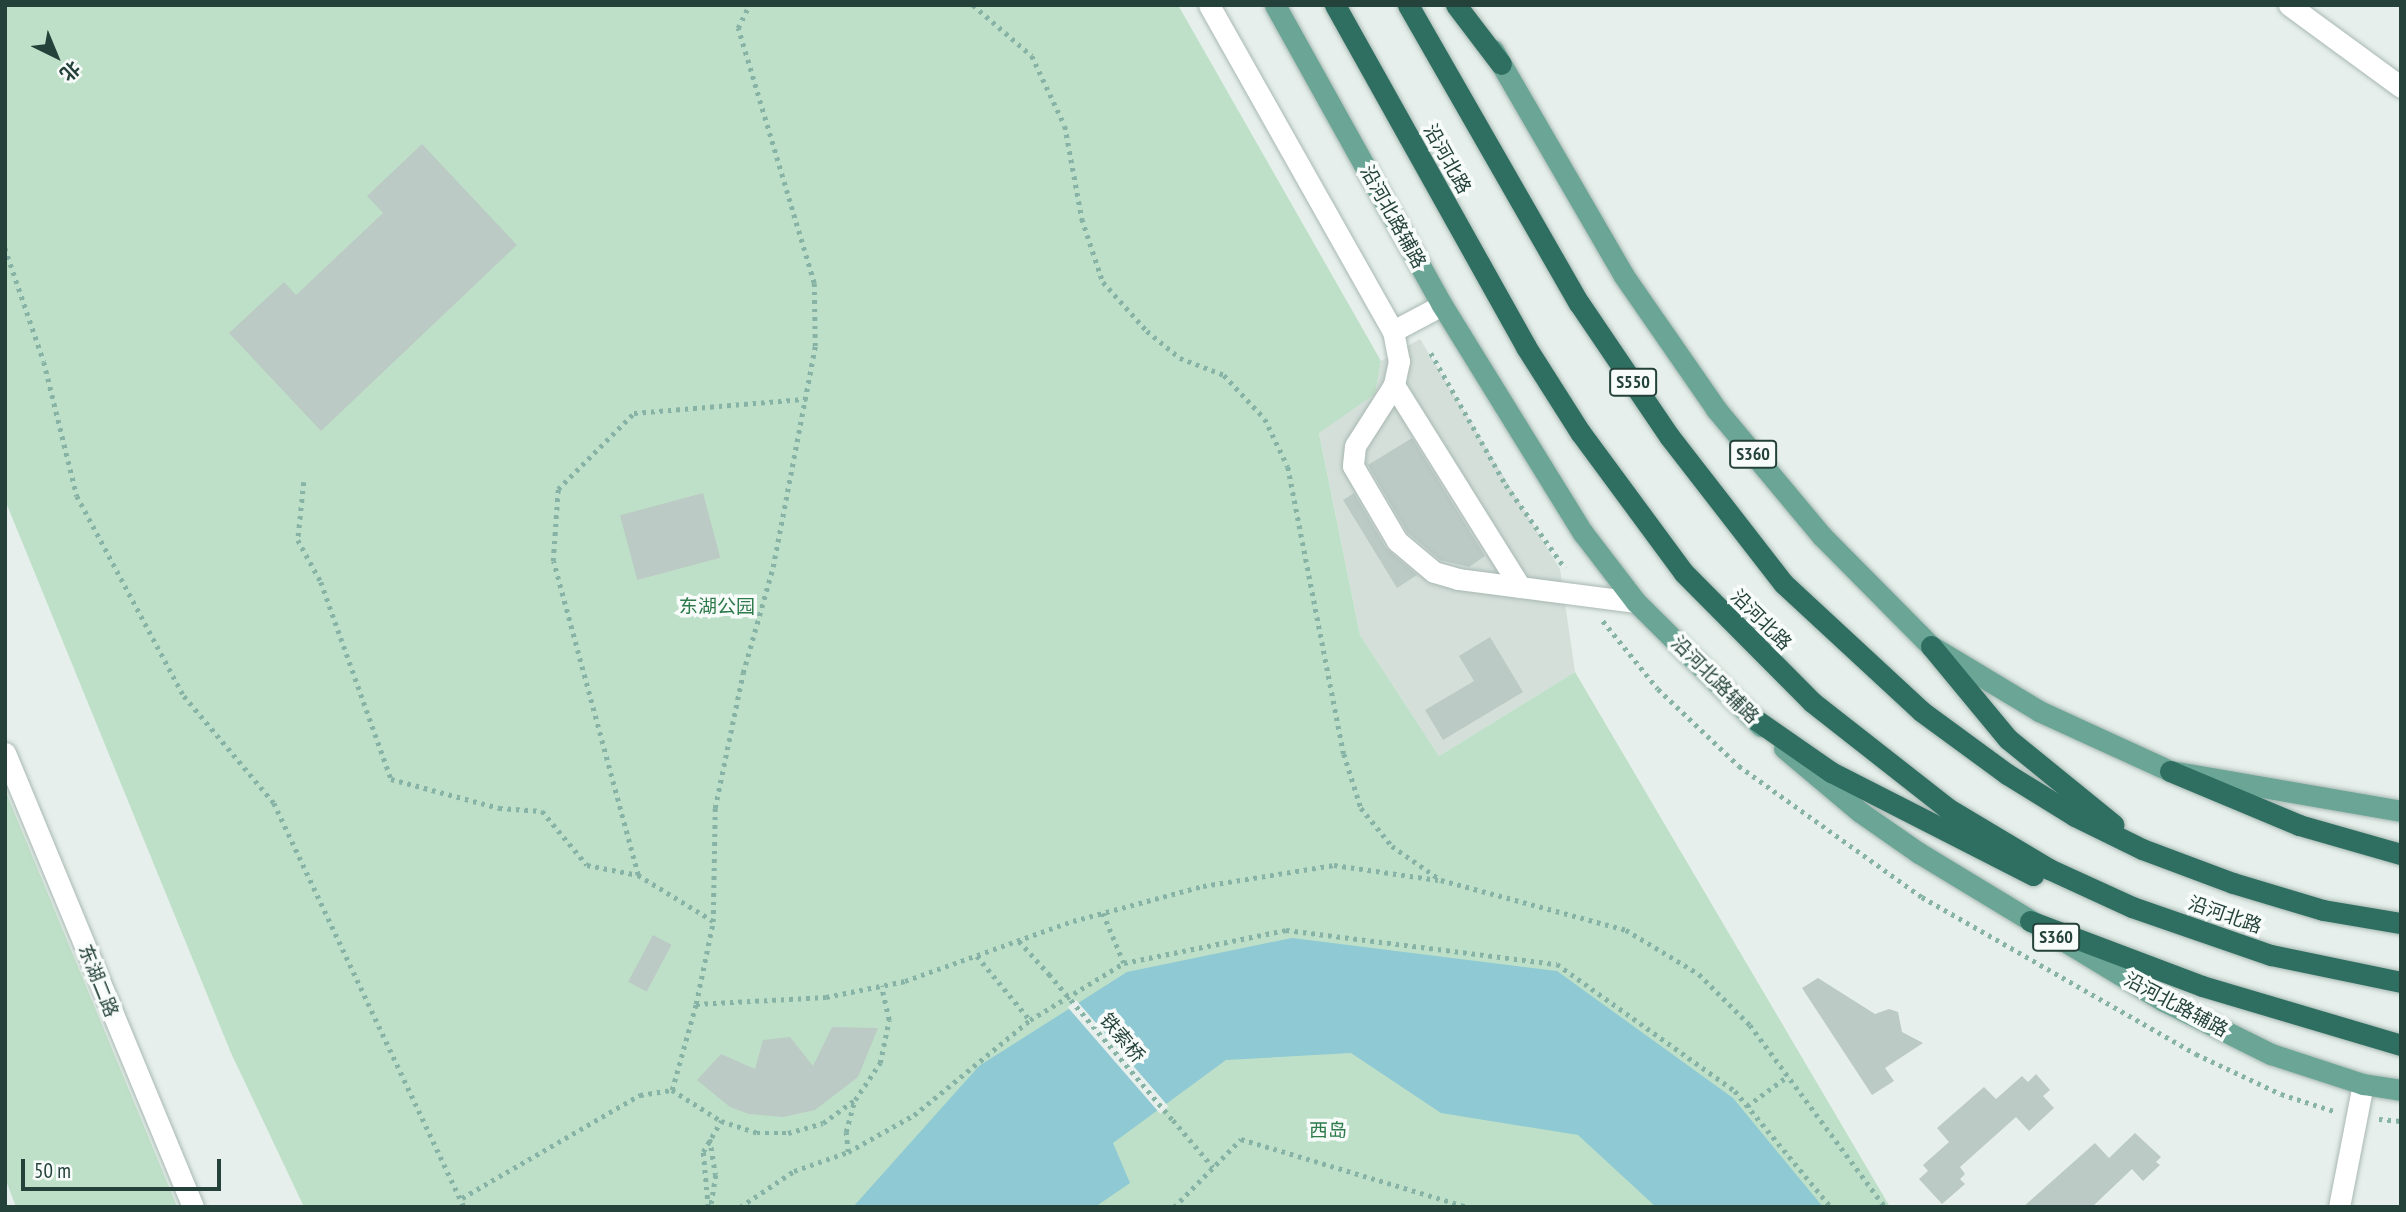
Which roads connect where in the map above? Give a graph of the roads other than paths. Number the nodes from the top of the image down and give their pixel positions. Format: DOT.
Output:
graph roads {
  1 [pos="1209,5"];
  2 [pos="1275,5"];
  3 [pos="1335,5"];
  4 [pos="1408,5"];
  5 [pos="1456,5"];
  6 [pos="1468,5"];
  7 [pos="2289,5"];
  8 [pos="1502,64"];
  9 [pos="2401,87"];
  10 [pos="1442,305"];
  11 [pos="1393,331"];
  12 [pos="1394,385"];
  13 [pos="1520,587"];
  14 [pos="1636,602"];
  15 [pos="1931,646"];
  16 [pos="1749,715"];
  17 [pos="5,754"];
  18 [pos="2170,771"];
  19 [pos="2401,811"];
  20 [pos="2142,849"];
  21 [pos="2401,854"];
  22 [pos="2132,907"];
  23 [pos="2030,921"];
  24 [pos="2401,923"];
  25 [pos="2401,982"];
  26 [pos="2401,1045"];
  27 [pos="2363,1084"];
  28 [pos="2401,1090"];
  29 [pos="193,1207"];
  30 [pos="2339,1207"];
  1 -- 11 [label="street"];
  2 -- 10 [label="main road, 沿河北路辅路 / S360"];
  3 -- 22 [label="highway, 沿河北路"];
  4 -- 20 [label="highway, 沿河北路 / S550"];
  5 -- 8 [label="highway"];
  6 -- 8 [label="main road, S360"];
  7 -- 9 [label="street"];
  8 -- 15 [label="main road, S360"];
  10 -- 11 [label="street"];
  10 -- 14 [label="main road, 沿河北路辅路 / S360"];
  11 -- 12 [label="street"];
  12 -- 13 [label="street"];
  12 -- 13 [label="street"];
  13 -- 14 [label="street"];
  14 -- 16 [label="main road, 沿河北路辅路 / S360"];
  15 -- 18 [label="main road, S360"];
  15 -- 20 [label="highway"];
  16 -- 22 [label="highway"];
  16 -- 23 [label="main road, 沿河北路辅路 / S360"];
  17 -- 29 [label="street, 东湖二路"];
  18 -- 19 [label="main road, S360"];
  18 -- 21 [label="highway"];
  20 -- 24 [label="highway, 沿河北路"];
  22 -- 25 [label="highway, 沿河北路"];
  23 -- 26 [label="highway"];
  23 -- 27 [label="main road, 沿河北路辅路 / S360"];
  27 -- 28 [label="main road, 沿河北路辅路 / S360"];
  27 -- 30 [label="street"];
}
